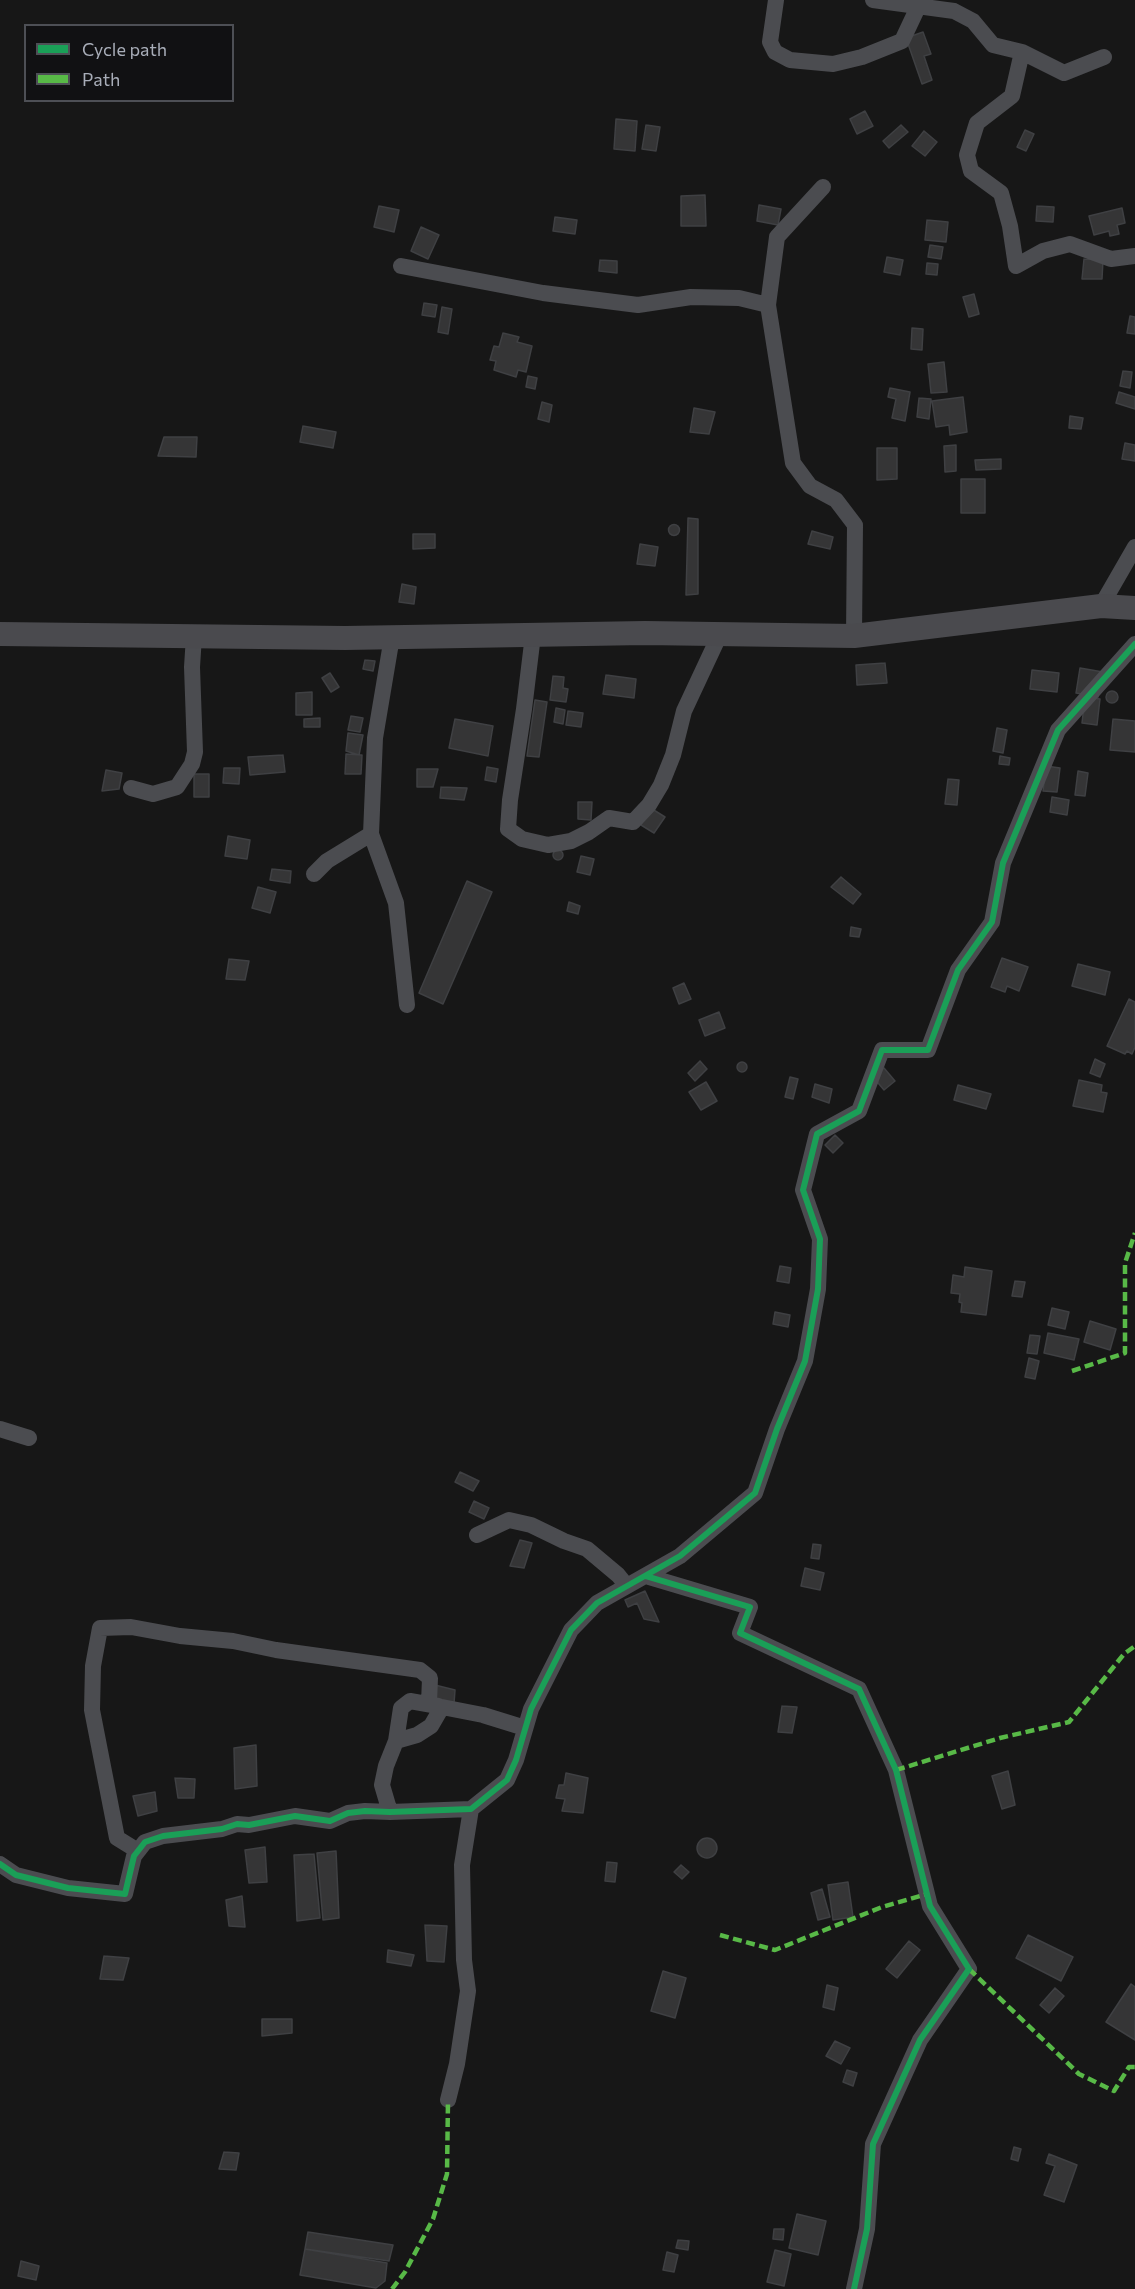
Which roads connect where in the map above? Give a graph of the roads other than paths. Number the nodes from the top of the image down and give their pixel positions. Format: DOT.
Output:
graph roads {
  1 [pos="777,0"];
  2 [pos="873,0"];
  3 [pos="918,7"];
  4 [pos="1022,52"];
  5 [pos="1104,57"];
  6 [pos="823,187"];
  7 [pos="1135,256"];
  8 [pos="401,266"];
  9 [pos="768,306"];
  10 [pos="1135,547"];
  11 [pos="1101,606"];
  12 [pos="1135,608"];
  13 [pos="0,634"];
  14 [pos="720,634"];
  15 [pos="532,635"];
  16 [pos="194,636"];
  17 [pos="854,636"];
  18 [pos="392,637"];
  19 [pos="1135,644"];
  20 [pos="131,788"];
  21 [pos="371,834"];
  22 [pos="314,874"];
  23 [pos="407,1005"];
  24 [pos="0,1429"];
  25 [pos="29,1438"];
  26 [pos="477,1535"];
  27 [pos="646,1576"];
  28 [pos="627,1586"];
  29 [pos="435,1705"];
  30 [pos="525,1728"];
  31 [pos="396,1742"];
  32 [pos="471,1809"];
  33 [pos="390,1812"];
  34 [pos="138,1851"];
  35 [pos="0,1864"];
  36 [pos="448,2100"];
  37 [pos="854,2289"];
  1 -- 3 [label="street"];
  2 -- 3 [label="street"];
  3 -- 4 [label="street"];
  4 -- 5 [label="street"];
  4 -- 7 [label="street"];
  6 -- 9 [label="street"];
  8 -- 9 [label="street"];
  9 -- 17 [label="street"];
  10 -- 11 [label="street"];
  11 -- 12 [label="main road"];
  11 -- 17 [label="main road"];
  13 -- 16 [label="main road"];
  14 -- 15 [label="main road"];
  14 -- 15 [label="street"];
  14 -- 17 [label="main road"];
  15 -- 18 [label="main road"];
  16 -- 18 [label="main road"];
  16 -- 20 [label="street"];
  18 -- 21 [label="street"];
  19 -- 27 [label="street"];
  21 -- 22 [label="street"];
  21 -- 23 [label="street"];
  24 -- 25 [label="street"];
  26 -- 28 [label="street"];
  27 -- 28 [label="street"];
  27 -- 37 [label="street"];
  28 -- 30 [label="street"];
  29 -- 30 [label="street"];
  29 -- 31 [label="street"];
  29 -- 31 [label="street"];
  29 -- 34 [label="street"];
  30 -- 32 [label="street"];
  31 -- 33 [label="street"];
  32 -- 33 [label="street"];
  32 -- 36 [label="street"];
  33 -- 34 [label="street"];
  34 -- 35 [label="street"];
}
